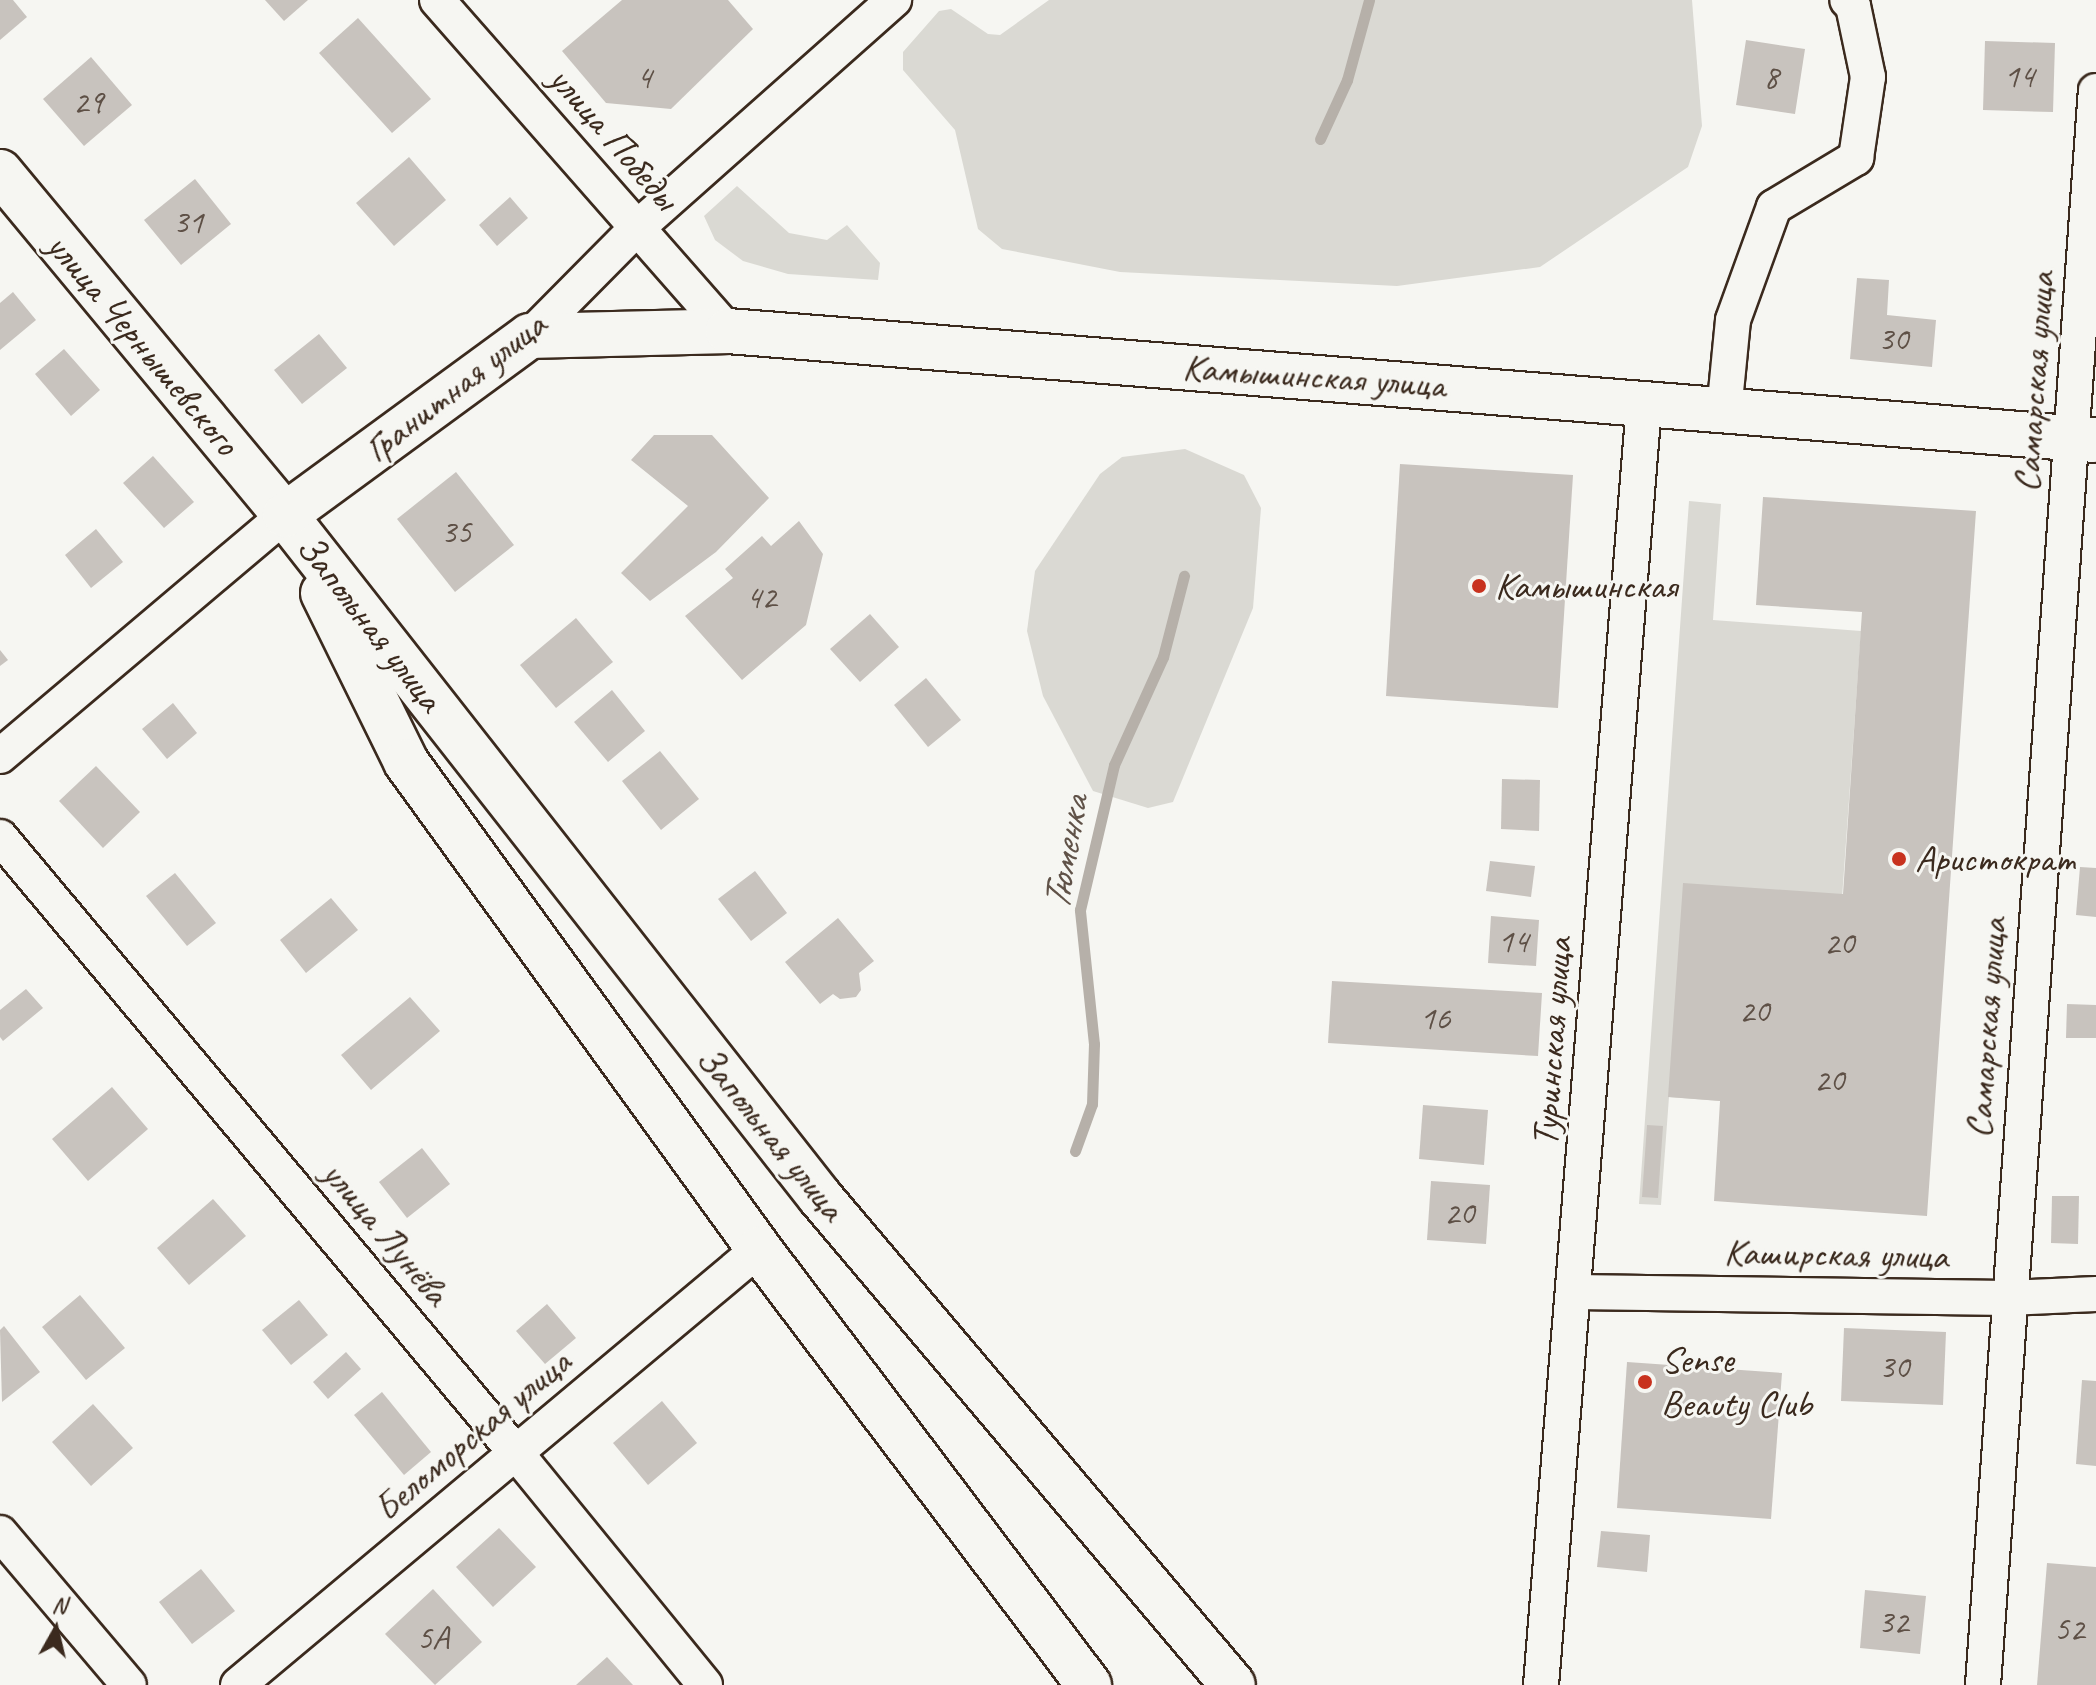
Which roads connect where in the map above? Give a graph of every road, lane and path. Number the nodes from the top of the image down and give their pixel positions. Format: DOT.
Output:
graph roads {
  1 [pos="437,0"];
  2 [pos="894,0"];
  3 [pos="1847,0"];
  4 [pos="2096,91"];
  5 [pos="0,172"];
  6 [pos="637,228"];
  7 [pos="728,331"];
  8 [pos="530,336"];
  9 [pos="1644,405"];
  10 [pos="1724,412"];
  11 [pos="2084,439"];
  12 [pos="285,515"];
  13 [pos="0,756"];
  14 [pos="0,837"];
  15 [pos="759,1249"];
  16 [pos="1575,1292"];
  17 [pos="2096,1294"];
  18 [pos="2008,1298"];
  19 [pos="516,1453"];
  20 [pos="0,1533"];
  21 [pos="129,1685"];
  22 [pos="238,1685"];
  23 [pos="705,1685"];
  24 [pos="1089,1685"];
  25 [pos="1233,1685"];
  26 [pos="1541,1685"];
  27 [pos="1983,1685"];
  1 -- 6 [label="street, улица Победы"];
  2 -- 6 [label="street, Гранитная улица"];
  3 -- 10 [label="street"];
  4 -- 11 [label="street, Самарская улица"];
  5 -- 12 [label="street, улица Чернышевского"];
  6 -- 7 [label="street, улица Победы"];
  6 -- 8 [label="street, Гранитная улица"];
  7 -- 8 [label="street, Камышинская улица"];
  7 -- 9 [label="street, Камышинская улица"];
  8 -- 12 [label="street, Гранитная улица"];
  9 -- 10 [label="street, Камышинская улица"];
  9 -- 16 [label="street, Туринская улица"];
  10 -- 11 [label="street, Камышинская улица"];
  11 -- 18 [label="street, Самарская улица"];
  12 -- 13 [label="street, Гранитная улица"];
  12 -- 15 [label="street, Запольная улица"];
  12 -- 25 [label="street, Запольная улица"];
  14 -- 19 [label="street, улица Лунёва"];
  15 -- 19 [label="street, Беломорская улица"];
  15 -- 24 [label="street, Запольная улица"];
  16 -- 18 [label="street, Каширская улица"];
  16 -- 26 [label="street, Туринская улица"];
  17 -- 18 [label="street, Каширская улица"];
  18 -- 27 [label="street, Самарская улица"];
  19 -- 22 [label="street, Беломорская улица"];
  19 -- 23 [label="street, улица Лунёва"];
  20 -- 21 [label="street"];
}
